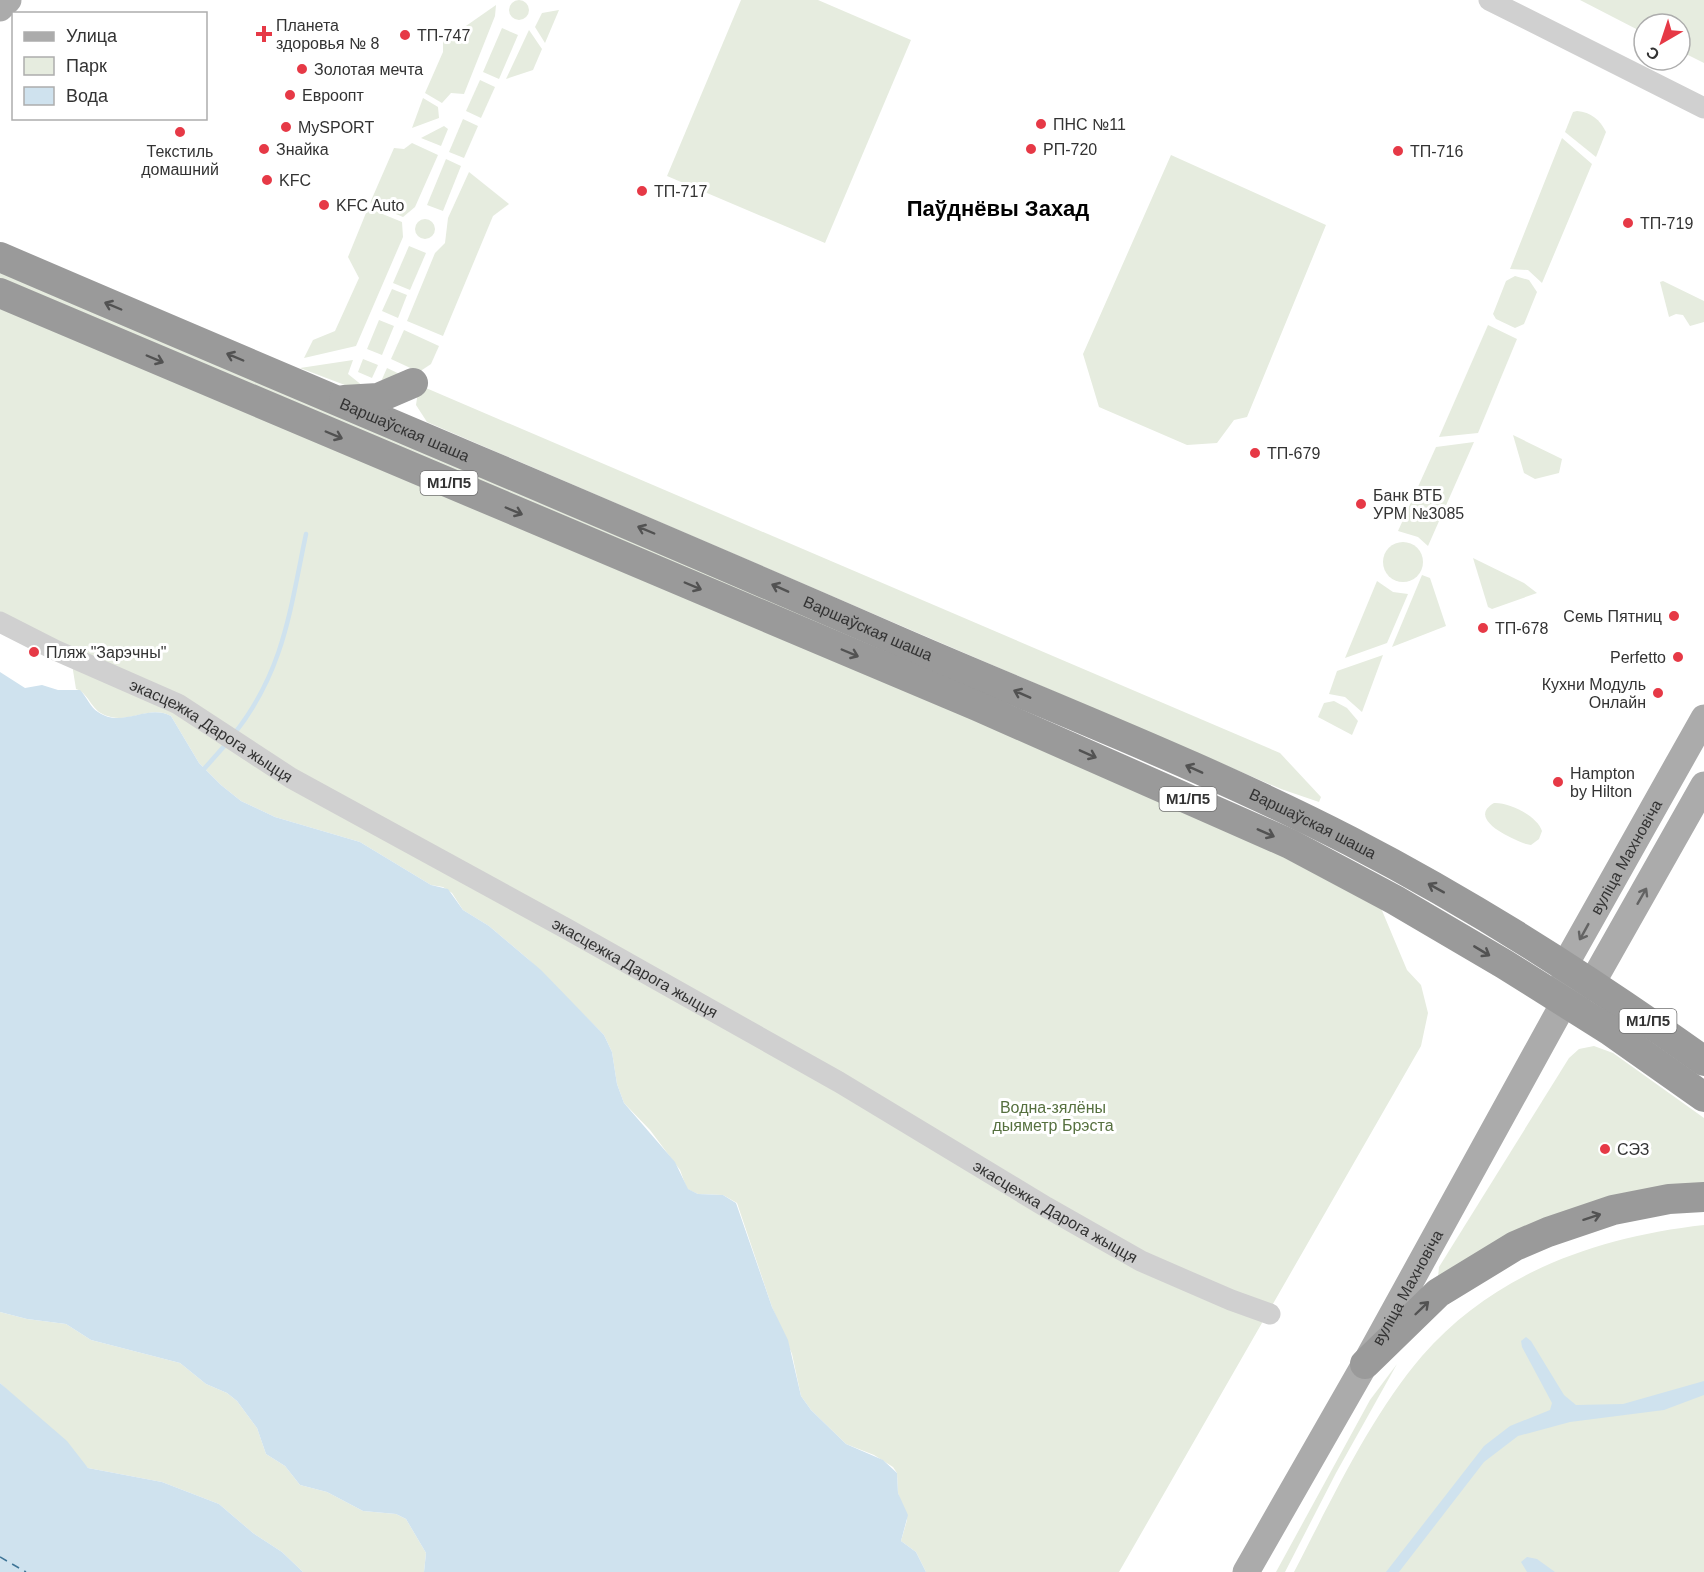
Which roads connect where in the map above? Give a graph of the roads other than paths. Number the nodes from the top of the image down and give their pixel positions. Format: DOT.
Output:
graph roads {
  1 [pos="8,0"];
  2 [pos="1489,0"];
  3 [pos="0,8"];
  4 [pos="1704,108"];
  5 [pos="0,257"];
  6 [pos="0,293"];
  7 [pos="336,400"];
  8 [pos="429,438"];
  9 [pos="0,622"];
  10 [pos="988,679"];
  11 [pos="977,706"];
  12 [pos="1704,718"];
  13 [pos="1050,722"];
  14 [pos="1704,785"];
  15 [pos="1565,966"];
  16 [pos="1592,983"];
  17 [pos="1565,1001"];
  18 [pos="1704,1061"];
  19 [pos="1704,1096"];
  20 [pos="1704,1197"];
  21 [pos="1269,1314"];
  22 [pos="1365,1364"];
  23 [pos="1246,1572"];
  1 -- 3 [label="main road"];
  2 -- 4 [label="street"];
  7 -- 5 [label="highway, Варшаўская шаша / М1/П5, one-way"];
  6 -- 11 [label="highway, Варшаўская шаша / М1/П5, one-way"];
  7 -- 8 [label="highway, Варшаўская шаша / М1/П5"];
  7 -- 8 [label="highway"];
  10 -- 8 [label="highway, Варшаўская шаша / М1/П5, one-way"];
  9 -- 21 [label="street, экасцежка Дарога жыцця"];
  10 -- 11 [label="highway"];
  13 -- 10 [label="highway, Варшаўская шаша / М1/П5, one-way"];
  11 -- 13 [label="highway, Варшаўская шаша / М1/П5"];
  12 -- 15 [label="main road, вуліца Махновіча, one-way"];
  15 -- 13 [label="highway, Варшаўская шаша / М1/П5, one-way"];
  13 -- 17 [label="highway, Варшаўская шаша / М1/П5, one-way"];
  16 -- 14 [label="main road, вуліца Махновіча, one-way"];
  15 -- 16 [label="highway, Варшаўская шаша / М1/П5"];
  15 -- 17 [label="main road, вуліца Махновіча"];
  16 -- 17 [label="main road, вуліца Махновіча"];
  16 -- 18 [label="highway, Варшаўская шаша / М1/П5"];
  17 -- 19 [label="highway, Варшаўская шаша / М1/П5"];
  17 -- 22 [label="main road, вуліца Махновіча"];
  22 -- 20 [label="highway, one-way"];
  22 -- 23 [label="main road, вуліца Махновіча"];
}
